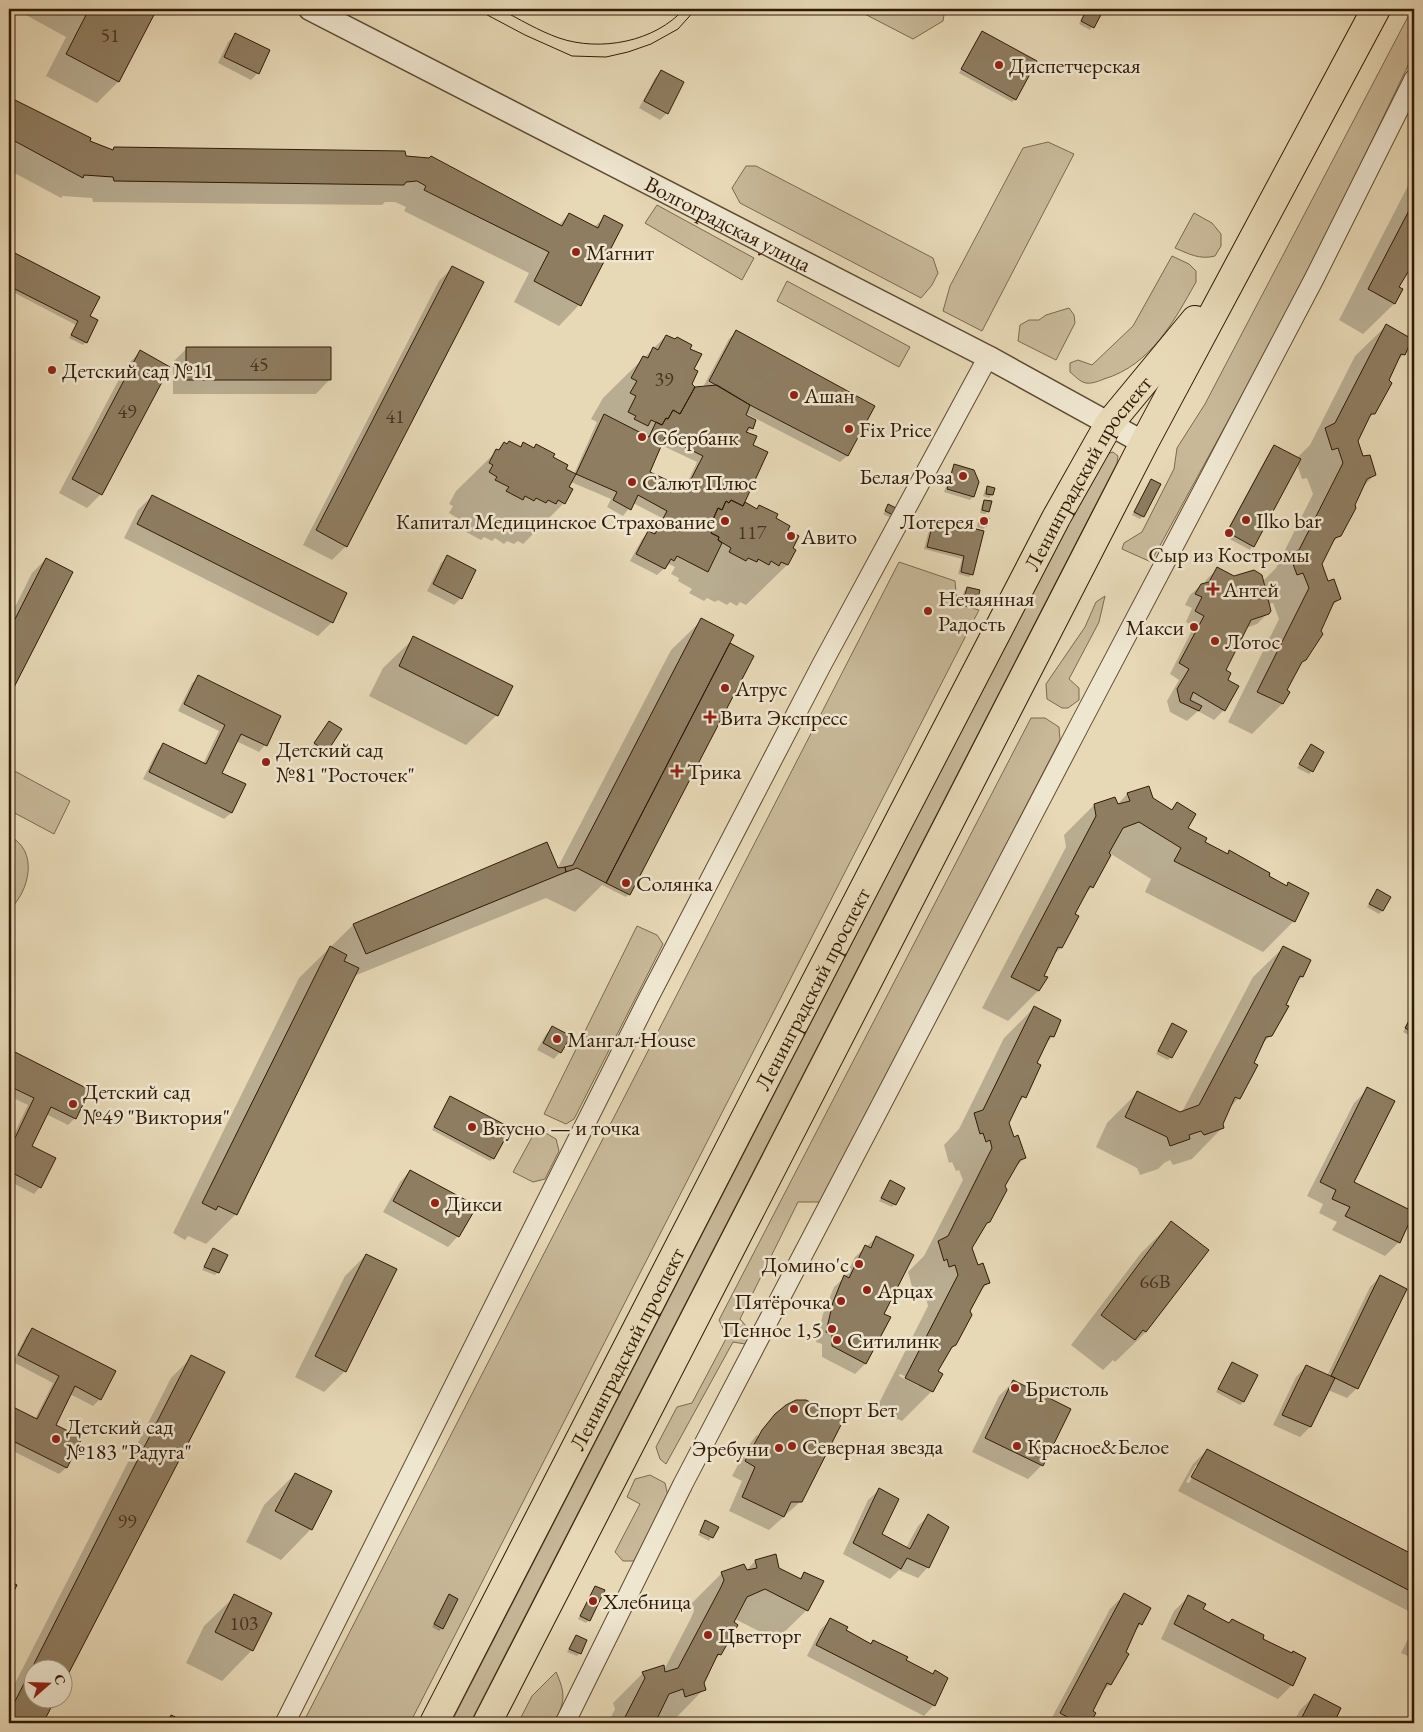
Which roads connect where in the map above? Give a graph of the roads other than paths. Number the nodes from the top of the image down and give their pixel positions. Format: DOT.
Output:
graph roads {
  1 [pos="310,9"];
  2 [pos="1376,9"];
  3 [pos="1414,79"];
  4 [pos="1230,278"];
  5 [pos="988,357"];
  6 [pos="1108,424"];
  7 [pos="1144,443"];
  8 [pos="285,1723"];
  9 [pos="434,1723"];
  10 [pos="487,1723"];
  11 [pos="565,1723"];
  1 -- 5 [label="street, Волгоградская улица"];
  2 -- 4 [label="main road, Ленинградский проспект"];
  3 -- 11 [label="street"];
  4 -- 6 [label="main road, Ленинградский проспект"];
  4 -- 7 [label="main road, Ленинградский проспект"];
  5 -- 6 [label="street, Волгоградская улица"];
  5 -- 8 [label="street"];
  6 -- 7 [label="street, Волгоградская улица"];
  6 -- 9 [label="main road, Ленинградский проспект"];
  7 -- 10 [label="main road, Ленинградский проспект"];
}
